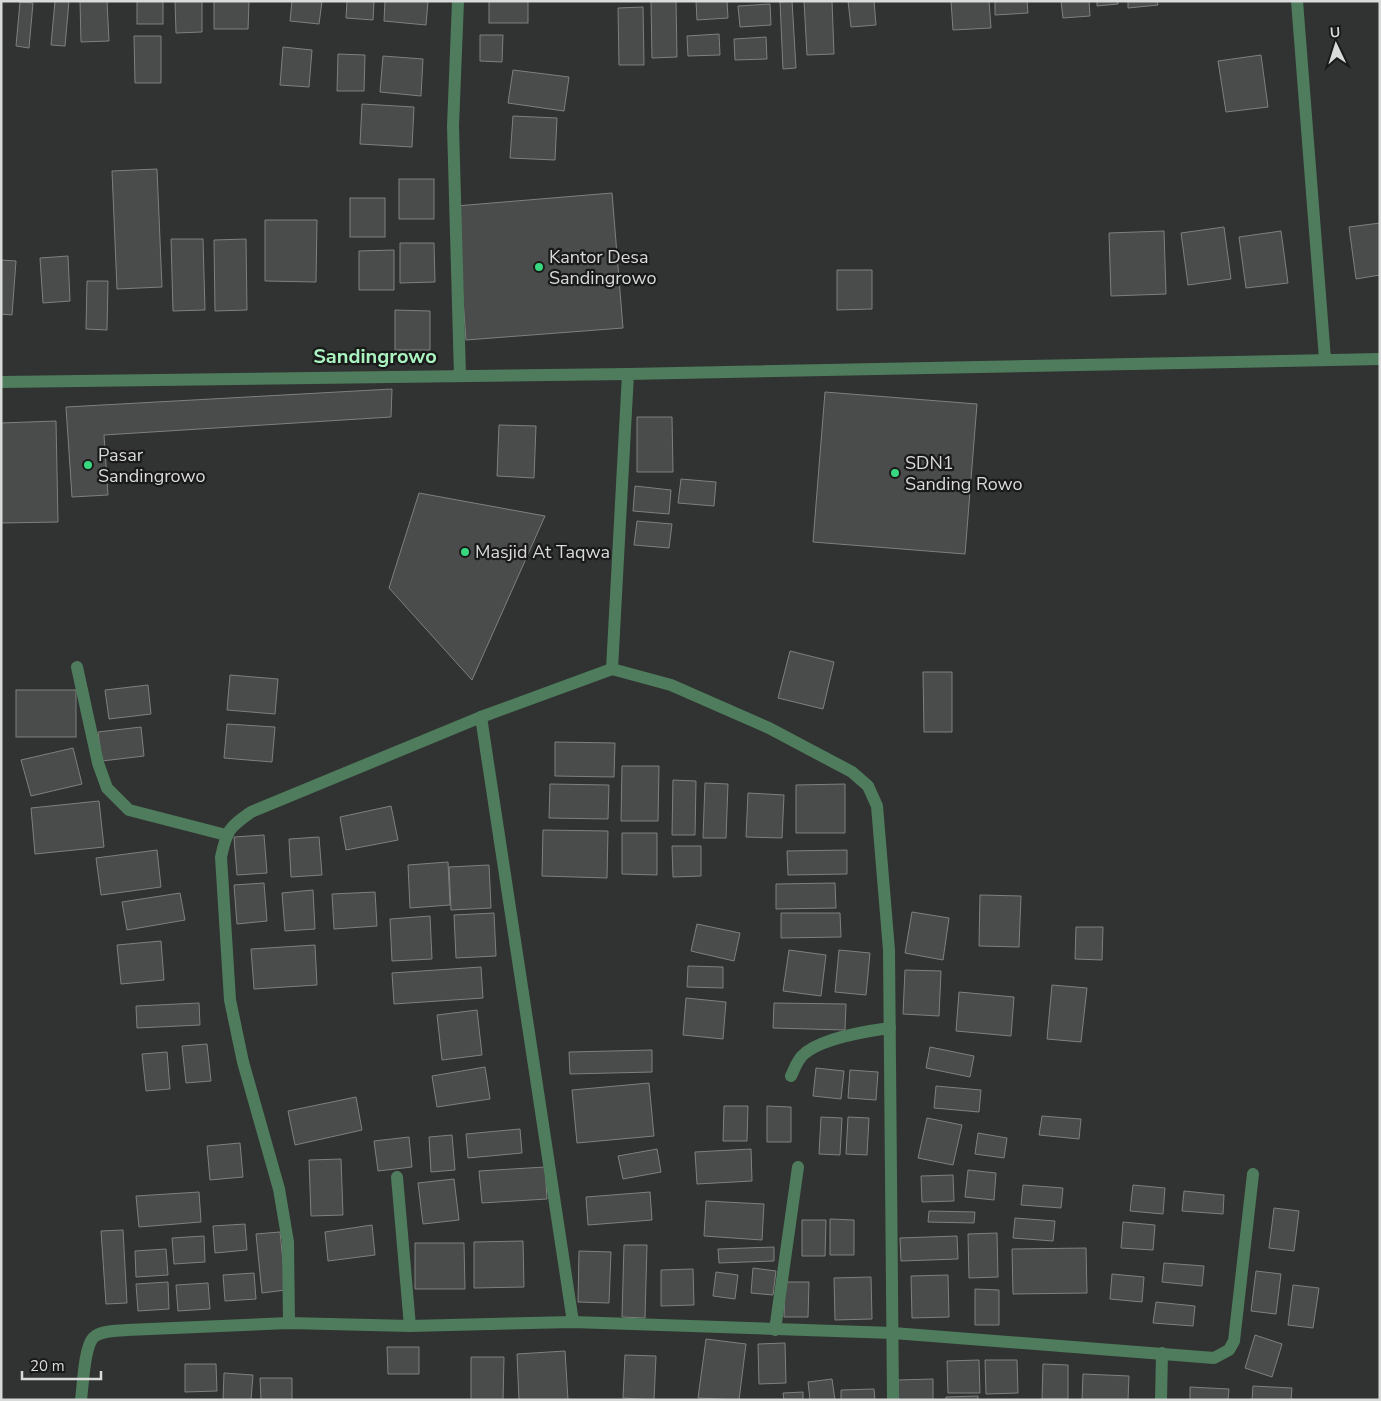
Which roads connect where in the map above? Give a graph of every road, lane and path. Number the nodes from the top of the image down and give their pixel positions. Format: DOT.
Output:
graph roads {
  1 [pos="458,1"];
  2 [pos="1298,1"];
  3 [pos="1325,359"];
  4 [pos="1380,359"];
  5 [pos="628,374"];
  6 [pos="460,376"];
  7 [pos="1,382"];
  8 [pos="77,667"];
  9 [pos="612,670"];
  10 [pos="481,717"];
  11 [pos="226,835"];
  12 [pos="890,1028"];
  13 [pos="791,1076"];
  14 [pos="798,1167"];
  15 [pos="1253,1174"];
  16 [pos="397,1177"];
  17 [pos="572,1322"];
  18 [pos="289,1323"];
  19 [pos="410,1326"];
  20 [pos="775,1330"];
  21 [pos="893,1333"];
  22 [pos="1162,1353"];
  23 [pos="81,1400"];
  24 [pos="893,1400"];
  25 [pos="1161,1400"];
  1 -- 6 [label="street"];
  2 -- 3 [label="street"];
  3 -- 4 [label="street"];
  3 -- 5 [label="street"];
  5 -- 6 [label="street"];
  5 -- 9 [label="street"];
  6 -- 7 [label="street"];
  8 -- 11 [label="street"];
  9 -- 10 [label="street"];
  9 -- 12 [label="street"];
  10 -- 11 [label="street"];
  10 -- 17 [label="street"];
  11 -- 18 [label="street"];
  12 -- 13 [label="street"];
  12 -- 21 [label="street"];
  14 -- 20 [label="street"];
  15 -- 22 [label="street"];
  16 -- 19 [label="street"];
  17 -- 19 [label="street"];
  17 -- 20 [label="street"];
  18 -- 19 [label="street"];
  18 -- 23 [label="street"];
  20 -- 21 [label="street"];
  21 -- 22 [label="street"];
  21 -- 24 [label="street"];
  22 -- 25 [label="street"];
}
